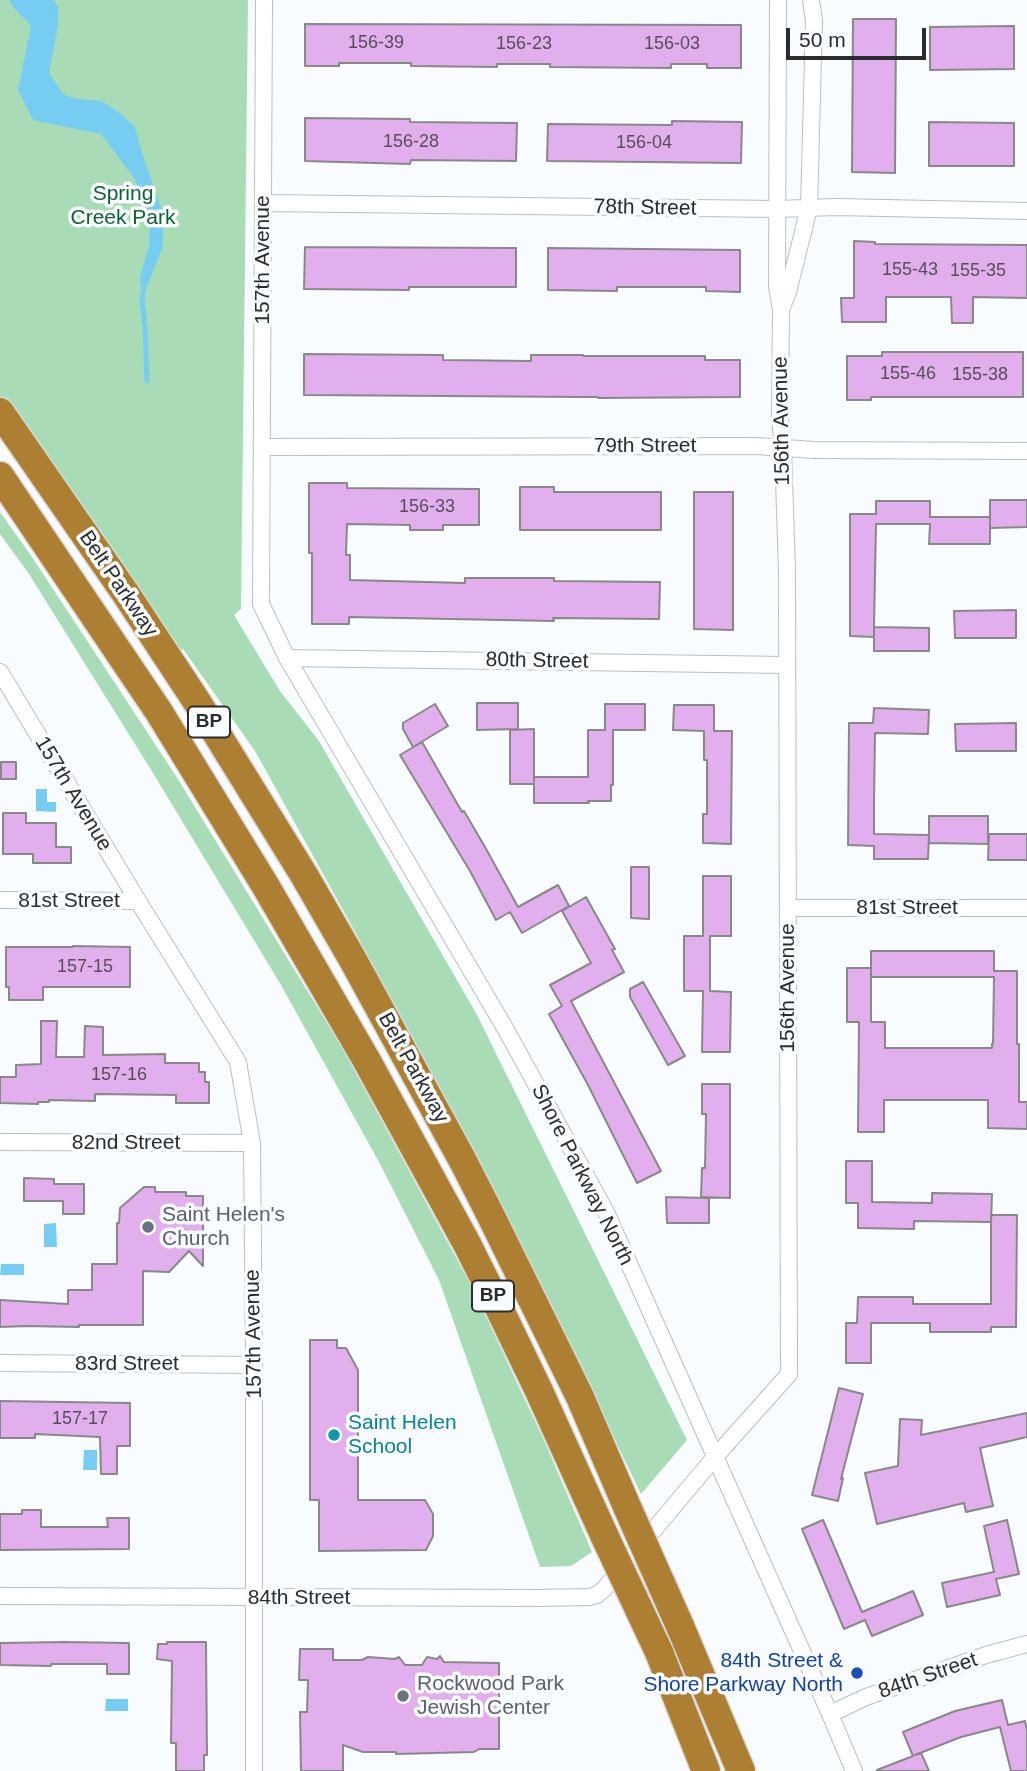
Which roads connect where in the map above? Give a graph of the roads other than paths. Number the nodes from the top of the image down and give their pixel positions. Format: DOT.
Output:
graph roads {
  1 [pos="264,0"];
  2 [pos="778,0"];
  3 [pos="811,0"];
  4 [pos="263,203"];
  5 [pos="809,208"];
  6 [pos="777,209"];
  7 [pos="1027,211"];
  8 [pos="781,310"];
  9 [pos="0,412"];
  10 [pos="262,447"];
  11 [pos="783,448"];
  12 [pos="1027,451"];
  13 [pos="0,476"];
  14 [pos="261,604"];
  15 [pos="287,657"];
  16 [pos="788,665"];
  17 [pos="0,672"];
  18 [pos="0,900"];
  19 [pos="138,901"];
  20 [pos="788,908"];
  21 [pos="1027,908"];
  22 [pos="0,1142"];
  23 [pos="252,1143"];
  24 [pos="0,1363"];
  25 [pos="254,1365"];
  26 [pos="715,1457"];
  27 [pos="597,1595"];
  28 [pos="0,1596"];
  29 [pos="254,1598"];
  30 [pos="1027,1644"];
  31 [pos="831,1714"];
  32 [pos="254,1771"];
  33 [pos="706,1771"];
  34 [pos="741,1771"];
  35 [pos="854,1771"];
  1 -- 4 [label="street, 157th Avenue"];
  2 -- 6 [label="street, 156th Avenue"];
  3 -- 5 [label="street, 156th Avenue"];
  4 -- 6 [label="street, 78th Street"];
  4 -- 10 [label="street, 157th Avenue"];
  5 -- 6 [label="street, 78th Street"];
  5 -- 7 [label="street, 78th Street"];
  5 -- 8 [label="street, 156th Avenue"];
  6 -- 8 [label="street, 156th Avenue"];
  8 -- 11 [label="street, 156th Avenue"];
  9 -- 34 [label="highway, Belt Parkway / BP, bridge"];
  10 -- 11 [label="street, 79th Street"];
  10 -- 14 [label="street, 157th Avenue"];
  11 -- 12 [label="street, 79th Street"];
  11 -- 16 [label="street, 156th Avenue"];
  13 -- 33 [label="highway, Belt Parkway / BP, bridge"];
  14 -- 15 [label="street, Shore Parkway North"];
  15 -- 16 [label="street, 80th Street"];
  15 -- 26 [label="street, Shore Parkway North"];
  16 -- 20 [label="street, 156th Avenue"];
  17 -- 19 [label="street, 157th Avenue"];
  18 -- 19 [label="street, 81st Street"];
  19 -- 23 [label="street, 157th Avenue"];
  20 -- 21 [label="street, 81st Street"];
  20 -- 26 [label="street, 156th Avenue"];
  22 -- 23 [label="street, 82nd Street"];
  23 -- 25 [label="street, 157th Avenue"];
  24 -- 25 [label="street, 83rd Street"];
  25 -- 29 [label="street, 157th Avenue"];
  26 -- 27 [label="street, 156th Avenue"];
  26 -- 31 [label="street, Shore Parkway North"];
  27 -- 29 [label="street, 84th Street"];
  28 -- 29 [label="street, 84th Street"];
  29 -- 32 [label="street, 157th Avenue"];
  30 -- 31 [label="street, 84th Street"];
  31 -- 35 [label="street, Shore Parkway North"];
}
